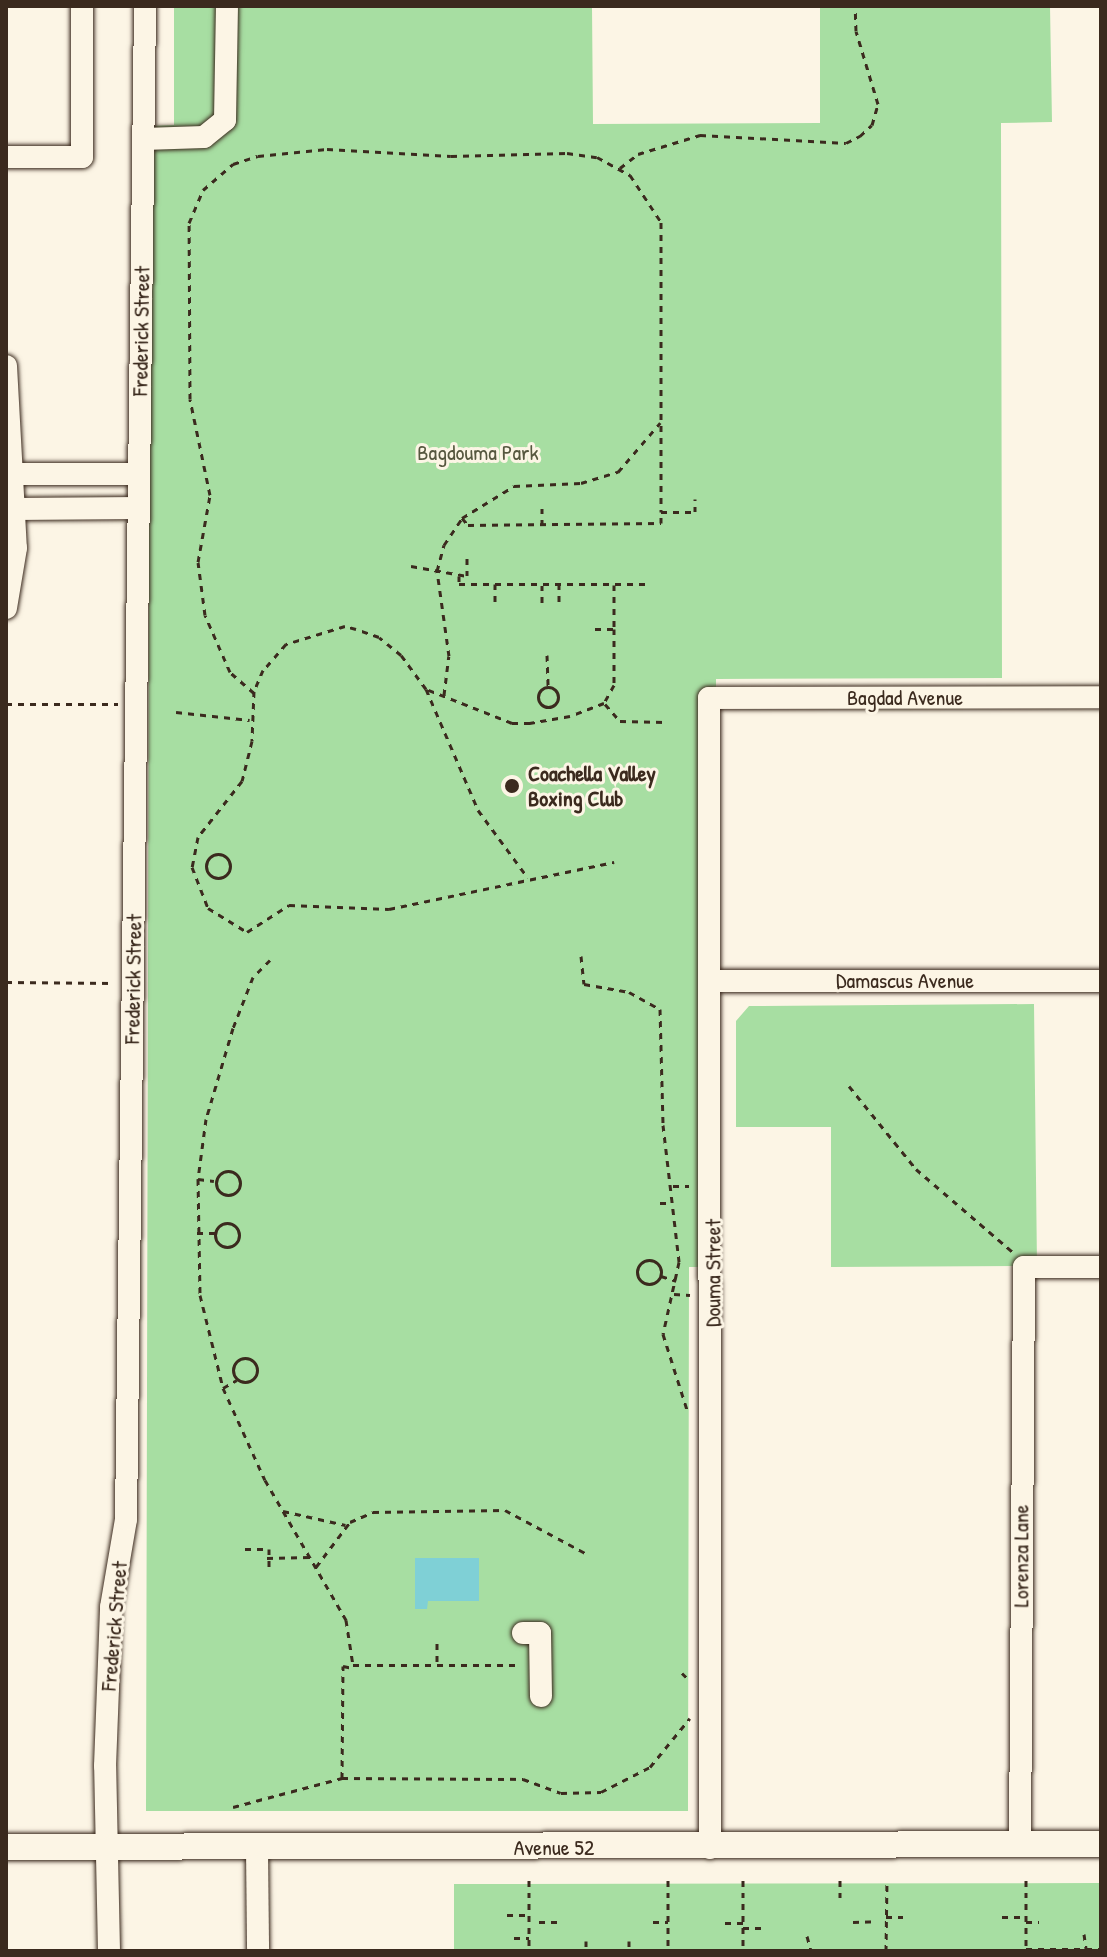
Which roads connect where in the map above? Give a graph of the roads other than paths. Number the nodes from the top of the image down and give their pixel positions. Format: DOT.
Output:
graph roads {
  1 [pos="82,6"];
  2 [pos="145,6"];
  3 [pos="227,6"];
  4 [pos="144,139"];
  5 [pos="6,157"];
  6 [pos="6,366"];
  7 [pos="13,474"];
  8 [pos="139,474"];
  9 [pos="139,508"];
  10 [pos="14,509"];
  11 [pos="6,608"];
  12 [pos="1101,697"];
  13 [pos="709,698"];
  14 [pos="710,981"];
  15 [pos="1101,981"];
  16 [pos="1101,1267"];
  17 [pos="523,1633"];
  18 [pos="541,1696"];
  19 [pos="1101,1844"];
  20 [pos="1020,1845"];
  21 [pos="6,1847"];
  22 [pos="108,1847"];
  23 [pos="257,1848"];
  24 [pos="710,1848"];
  25 [pos="109,1951"];
  26 [pos="258,1951"];
  1 -- 5 [label="street"];
  2 -- 4 [label="street, Frederick Street"];
  3 -- 4 [label="street"];
  4 -- 8 [label="street, Frederick Street"];
  6 -- 7 [label="street"];
  7 -- 8 [label="street"];
  7 -- 10 [label="street"];
  8 -- 9 [label="street, Frederick Street"];
  9 -- 10 [label="street"];
  9 -- 22 [label="street, Frederick Street"];
  10 -- 11 [label="street"];
  12 -- 13 [label="street, Bagdad Avenue"];
  13 -- 14 [label="street, Douma Street"];
  14 -- 15 [label="street, Damascus Avenue"];
  14 -- 24 [label="street, Douma Street"];
  16 -- 20 [label="street, Lorenza Lane"];
  17 -- 18 [label="street"];
  19 -- 20 [label="main road, Avenue 52"];
  20 -- 24 [label="main road, Avenue 52"];
  21 -- 22 [label="main road, Avenue 52"];
  22 -- 23 [label="main road, Avenue 52"];
  22 -- 25 [label="street, Frederick Street"];
  23 -- 24 [label="main road, Avenue 52"];
  23 -- 26 [label="street"];
}
